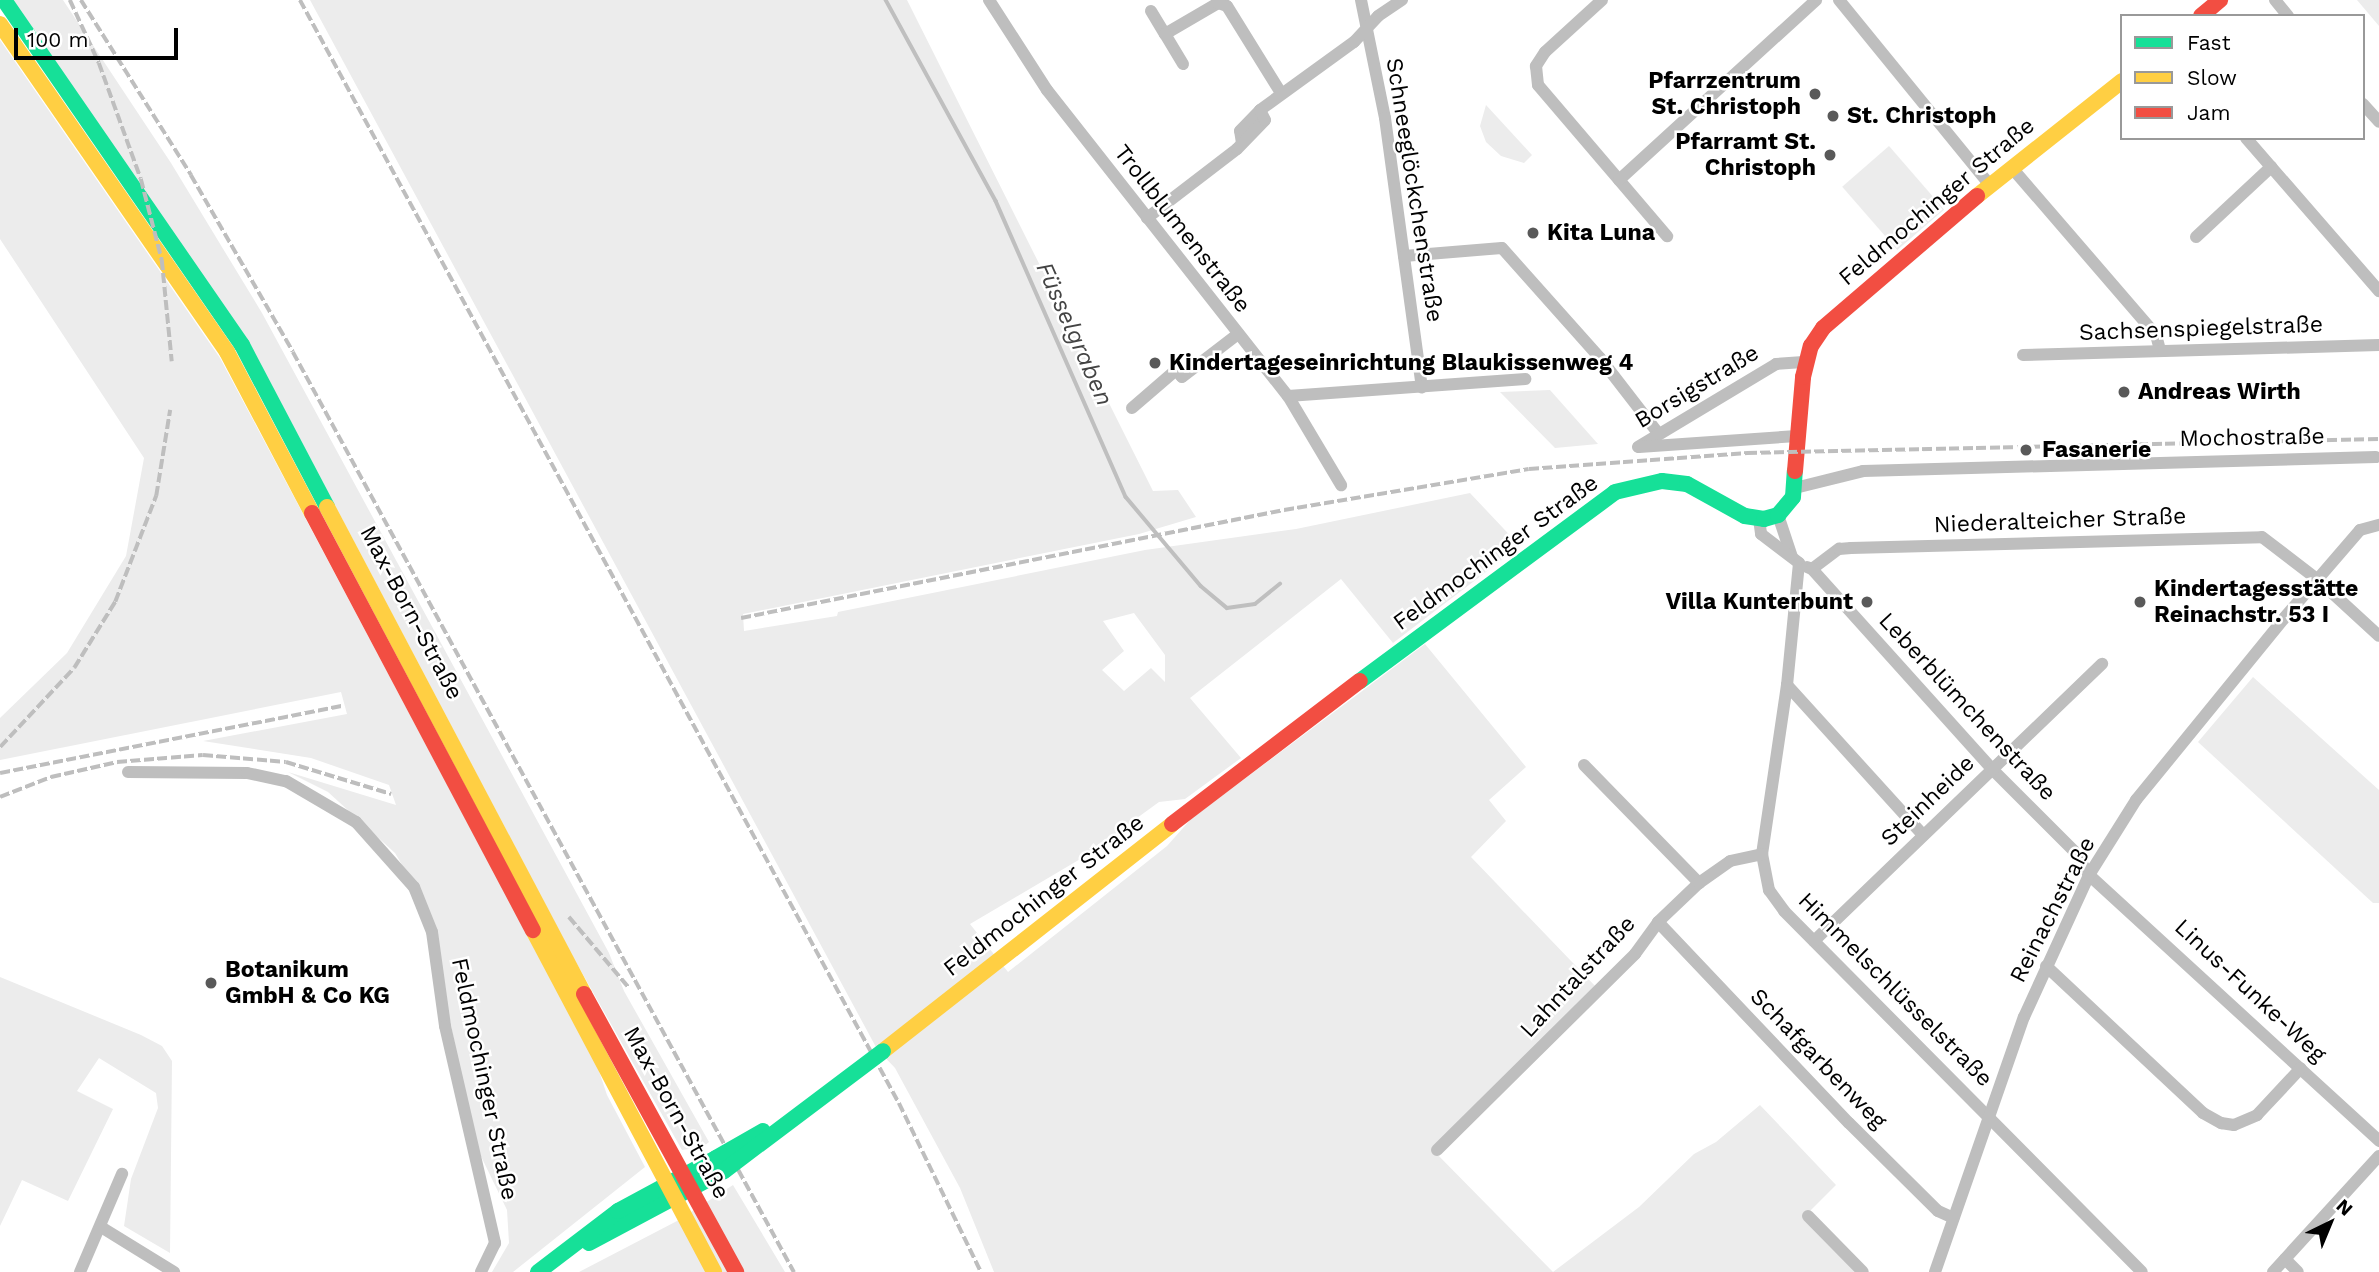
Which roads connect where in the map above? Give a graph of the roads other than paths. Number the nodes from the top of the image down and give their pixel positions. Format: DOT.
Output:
graph roads {
  1 [pos="4,0"];
  2 [pos="989,0"];
  3 [pos="1361,0"];
  4 [pos="1402,0"];
  5 [pos="1602,0"];
  6 [pos="1816,0"];
  7 [pos="1839,0"];
  8 [pos="2220,0"];
  9 [pos="2275,0"];
  10 [pos="1151,11"];
  11 [pos="2203,14"];
  12 [pos="2286,14"];
  13 [pos="0,24"];
  14 [pos="1368,27"];
  15 [pos="1165,34"];
  16 [pos="1183,64"];
  17 [pos="2120,83"];
  18 [pos="1281,93"];
  19 [pos="2365,106"];
  20 [pos="2379,122"];
  21 [pos="2248,140"];
  22 [pos="2271,167"];
  23 [pos="2012,169"];
  24 [pos="1619,180"];
  25 [pos="1990,185"];
  26 [pos="1147,218"];
  27 [pos="1667,236"];
  28 [pos="2196,237"];
  29 [pos="1404,256"];
  30 [pos="2379,291"];
  31 [pos="1238,334"];
  32 [pos="2379,345"];
  33 [pos="2161,350"];
  34 [pos="2023,355"];
  35 [pos="1807,362"];
  36 [pos="1525,379"];
  37 [pos="1422,387"];
  38 [pos="1288,396"];
  39 [pos="1132,408"];
  40 [pos="1657,433"];
  41 [pos="1797,436"];
  42 [pos="2376,457"];
  43 [pos="1341,485"];
  44 [pos="1795,488"];
  45 [pos="1778,516"];
  46 [pos="1759,519"];
  47 [pos="2379,525"];
  48 [pos="1796,560"];
  49 [pos="1812,569"];
  50 [pos="2317,579"];
  51 [pos="2379,636"];
  52 [pos="2102,664"];
  53 [pos="1787,685"];
  54 [pos="1584,765"];
  55 [pos="1992,769"];
  56 [pos="128,772"];
  57 [pos="1923,835"];
  58 [pos="1762,854"];
  59 [pos="2089,875"];
  60 [pos="1699,883"];
  61 [pos="1658,922"];
  62 [pos="1814,941"];
  63 [pos="2046,967"];
  64 [pos="2301,1068"];
  65 [pos="1989,1112"];
  66 [pos="2379,1141"];
  67 [pos="1437,1150"];
  68 [pos="2379,1156"];
  69 [pos="122,1174"];
  70 [pos="689,1182"];
  71 [pos="670,1191"];
  72 [pos="1808,1216"];
  73 [pos="1954,1218"];
  74 [pos="101,1227"];
  75 [pos="2285,1259"];
  76 [pos="541,1270"];
  77 [pos="2134,1270"];
  78 [pos="80,1272"];
  79 [pos="174,1272"];
  80 [pos="481,1272"];
  81 [pos="714,1272"];
  82 [pos="736,1272"];
  83 [pos="1863,1272"];
  84 [pos="1936,1272"];
  85 [pos="2273,1272"];
  86 [pos="2298,1272"];
  1 -- 70 [label="main road, Max-Born-Straße"];
  2 -- 26 [label="street, Trollblumenstraße"];
  3 -- 14 [label="street, Schneeglöckchenstraße"];
  4 -- 14 [label="street"];
  5 -- 24 [label="street"];
  6 -- 24 [label="street"];
  7 -- 25 [label="street"];
  8 -- 11 [label="main road"];
  9 -- 12 [label="street"];
  10 -- 15 [label="street"];
  13 -- 71 [label="main road, Max-Born-Straße"];
  14 -- 18 [label="street"];
  14 -- 29 [label="street, Schneeglöckchenstraße"];
  15 -- 16 [label="street"];
  15 -- 18 [label="street"];
  17 -- 23 [label="main road, Feldmochinger Straße"];
  18 -- 26 [label="street"];
  19 -- 20 [label="street"];
  21 -- 22 [label="street"];
  22 -- 28 [label="street"];
  22 -- 30 [label="street"];
  23 -- 25 [label="main road, Feldmochinger Straße"];
  23 -- 33 [label="street"];
  24 -- 27 [label="street"];
  25 -- 35 [label="main road, Feldmochinger Straße"];
  26 -- 31 [label="street, Trollblumenstraße"];
  29 -- 37 [label="street, Schneeglöckchenstraße"];
  29 -- 40 [label="street"];
  31 -- 38 [label="street, Trollblumenstraße"];
  31 -- 39 [label="street"];
  32 -- 33 [label="street, Sachsenspiegelstraße"];
  33 -- 34 [label="street, Sachsenspiegelstraße"];
  35 -- 40 [label="street, Borsigstraße"];
  35 -- 41 [label="main road, Feldmochinger Straße"];
  36 -- 37 [label="street"];
  37 -- 38 [label="street"];
  38 -- 43 [label="street, Trollblumenstraße"];
  40 -- 41 [label="street, Borsigstraße"];
  41 -- 44 [label="main road, Feldmochinger Straße"];
  42 -- 44 [label="street, Mochostraße"];
  44 -- 45 [label="main road, Feldmochinger Straße"];
  45 -- 46 [label="main road"];
  45 -- 48 [label="street"];
  46 -- 48 [label="street"];
  46 -- 70 [label="main road, Feldmochinger Straße, bridge"];
  47 -- 50 [label="street, Reinachstraße"];
  48 -- 49 [label="street"];
  48 -- 53 [label="street, Himmelschlüsselstraße"];
  49 -- 50 [label="street, Niederalteicher Straße"];
  49 -- 55 [label="street, Leberblümchenstraße"];
  50 -- 51 [label="street, Niederalteicher Straße"];
  50 -- 59 [label="street, Reinachstraße"];
  52 -- 55 [label="street, Steinheide"];
  53 -- 57 [label="street"];
  53 -- 58 [label="street, Himmelschlüsselstraße"];
  54 -- 60 [label="street"];
  55 -- 57 [label="street, Steinheide"];
  55 -- 59 [label="street, Leberblümchenstraße"];
  56 -- 80 [label="street, Feldmochinger Straße"];
  57 -- 62 [label="street, Steinheide"];
  58 -- 60 [label="street, Lahntalstraße"];
  58 -- 62 [label="street, Himmelschlüsselstraße"];
  59 -- 63 [label="street, Reinachstraße"];
  59 -- 64 [label="street, Linus-Funke-Weg"];
  60 -- 61 [label="street, Lahntalstraße"];
  61 -- 67 [label="street, Lahntalstraße"];
  61 -- 73 [label="street, Schafgarbenweg"];
  62 -- 65 [label="street, Himmelschlüsselstraße"];
  63 -- 64 [label="street"];
  63 -- 65 [label="street, Reinachstraße"];
  64 -- 66 [label="street, Linus-Funke-Weg"];
  65 -- 73 [label="street, Reinachstraße"];
  65 -- 77 [label="street, Himmelschlüsselstraße"];
  68 -- 75 [label="street"];
  69 -- 74 [label="street"];
  70 -- 71 [label="main road, Feldmochinger Straße"];
  70 -- 82 [label="main road, Max-Born-Straße"];
  71 -- 76 [label="main road, Feldmochinger Straße"];
  71 -- 81 [label="main road, Max-Born-Straße"];
  72 -- 83 [label="street"];
  73 -- 84 [label="street, Reinachstraße"];
  74 -- 78 [label="street"];
  74 -- 79 [label="street"];
  75 -- 85 [label="street"];
  75 -- 86 [label="street"];
}
